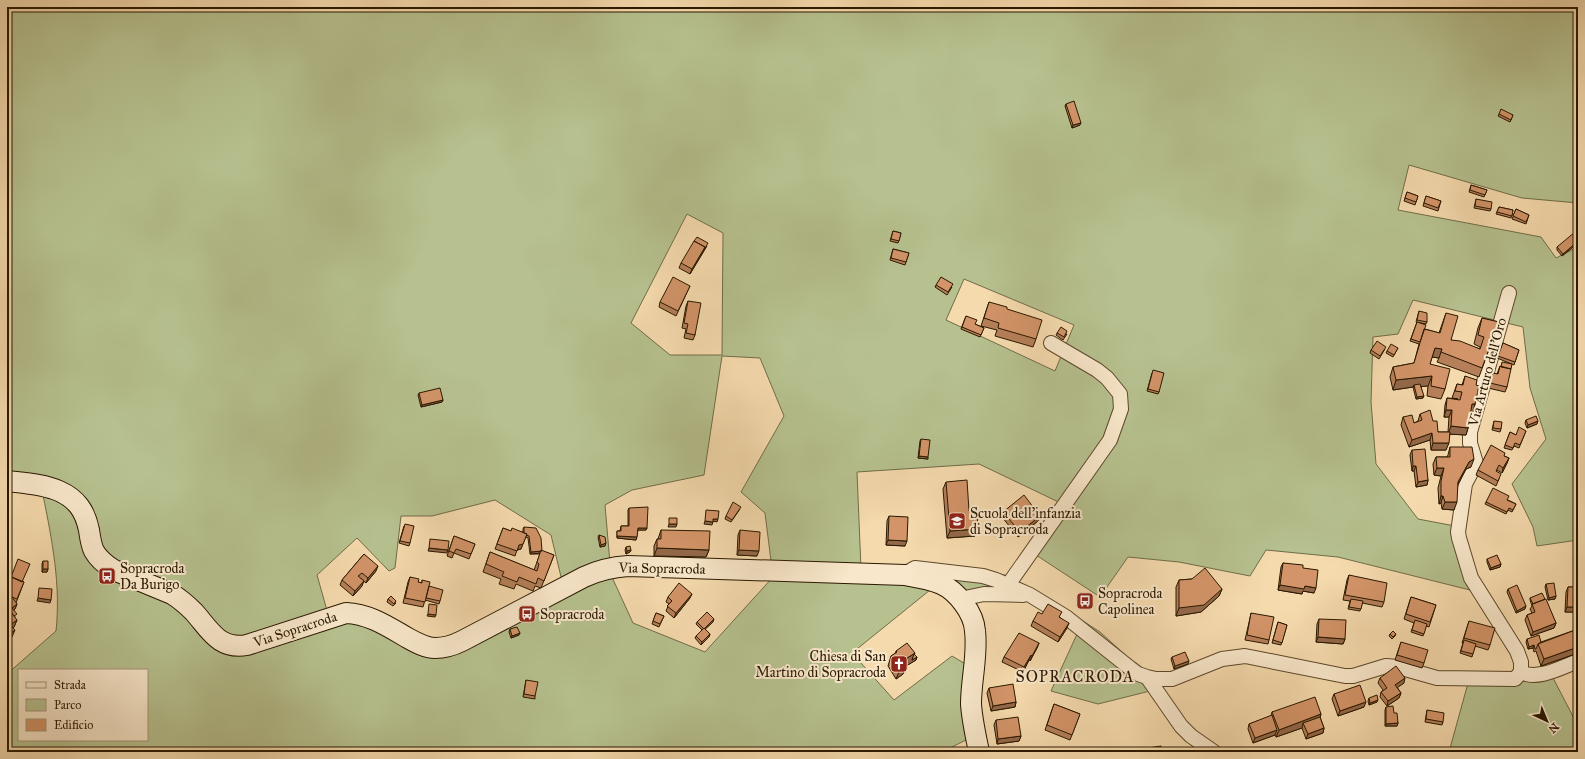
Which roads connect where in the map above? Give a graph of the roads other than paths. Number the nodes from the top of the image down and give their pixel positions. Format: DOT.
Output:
graph roads {
  1 [pos="1509,293"];
  2 [pos="1051,343"];
  3 [pos="7,481"];
  4 [pos="905,575"];
  5 [pos="1008,585"];
  6 [pos="1030,595"];
  7 [pos="960,599"];
  8 [pos="1578,661"];
  9 [pos="1521,672"];
  10 [pos="1147,677"];
  11 [pos="979,752"];
  12 [pos="1214,752"];
  1 -- 9 [label="street, Via Arturo dell'Oro"];
  2 -- 5 [label="street"];
  3 -- 4 [label="street, Via Sopracroda"];
  4 -- 5 [label="street"];
  4 -- 7 [label="street, Via Sopracroda"];
  5 -- 6 [label="street"];
  6 -- 7 [label="street"];
  6 -- 10 [label="street"];
  7 -- 11 [label="street, Via Sopracroda"];
  8 -- 9 [label="street"];
  9 -- 10 [label="street"];
  10 -- 12 [label="street"];
}
